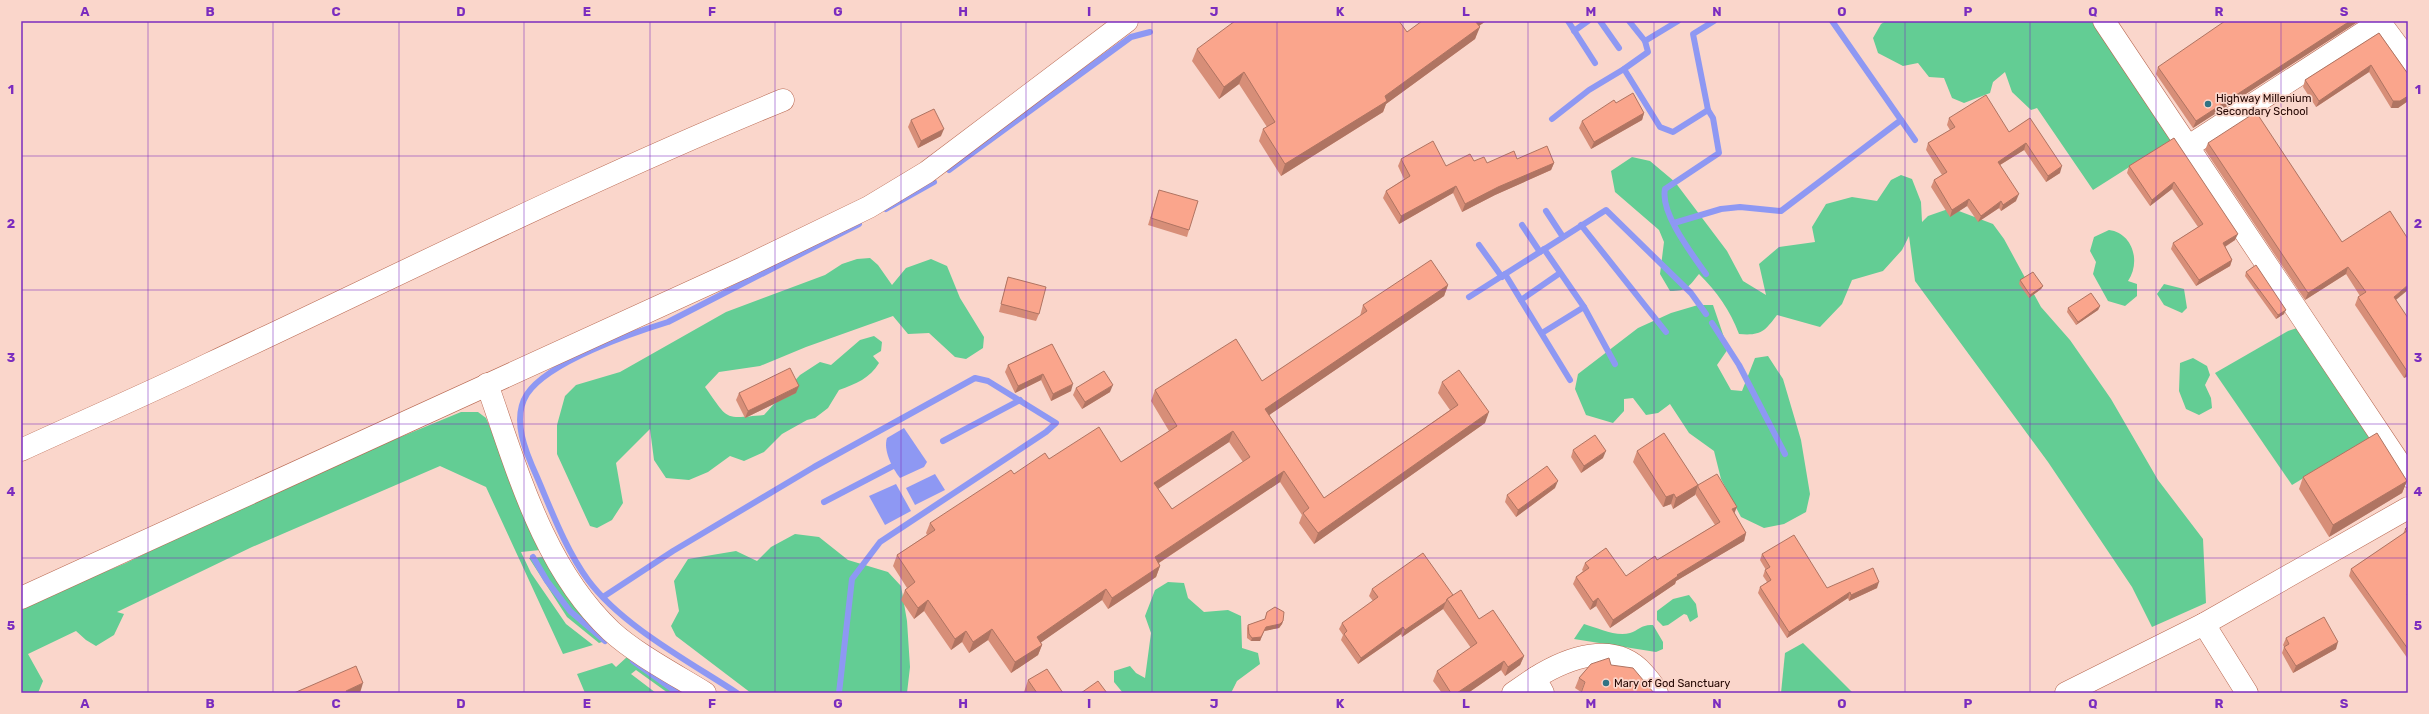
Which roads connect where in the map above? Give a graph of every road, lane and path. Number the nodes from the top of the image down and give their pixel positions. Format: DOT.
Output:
graph roads {
  1 [pos="1127,21"];
  2 [pos="2104,21"];
  3 [pos="2380,22"];
  4 [pos="2408,60"];
  5 [pos="783,100"];
  6 [pos="2189,146"];
  7 [pos="487,384"];
  8 [pos="21,450"];
  9 [pos="2408,476"];
  10 [pos="2408,508"];
  11 [pos="21,598"];
  12 [pos="2204,624"];
  13 [pos="1539,685"];
  14 [pos="2076,691"];
  15 [pos="705,693"];
  16 [pos="1513,693"];
  17 [pos="1657,693"];
  18 [pos="2247,693"];
  1 -- 7 [label="street"];
  2 -- 6 [label="street"];
  3 -- 4 [label="street"];
  3 -- 6 [label="street"];
  5 -- 8 [label="street"];
  6 -- 9 [label="street"];
  7 -- 11 [label="street"];
  7 -- 15 [label="street"];
  10 -- 12 [label="street"];
  12 -- 14 [label="street"];
  12 -- 18 [label="street"];
  13 -- 16 [label="street"];
  13 -- 17 [label="street"];
}
